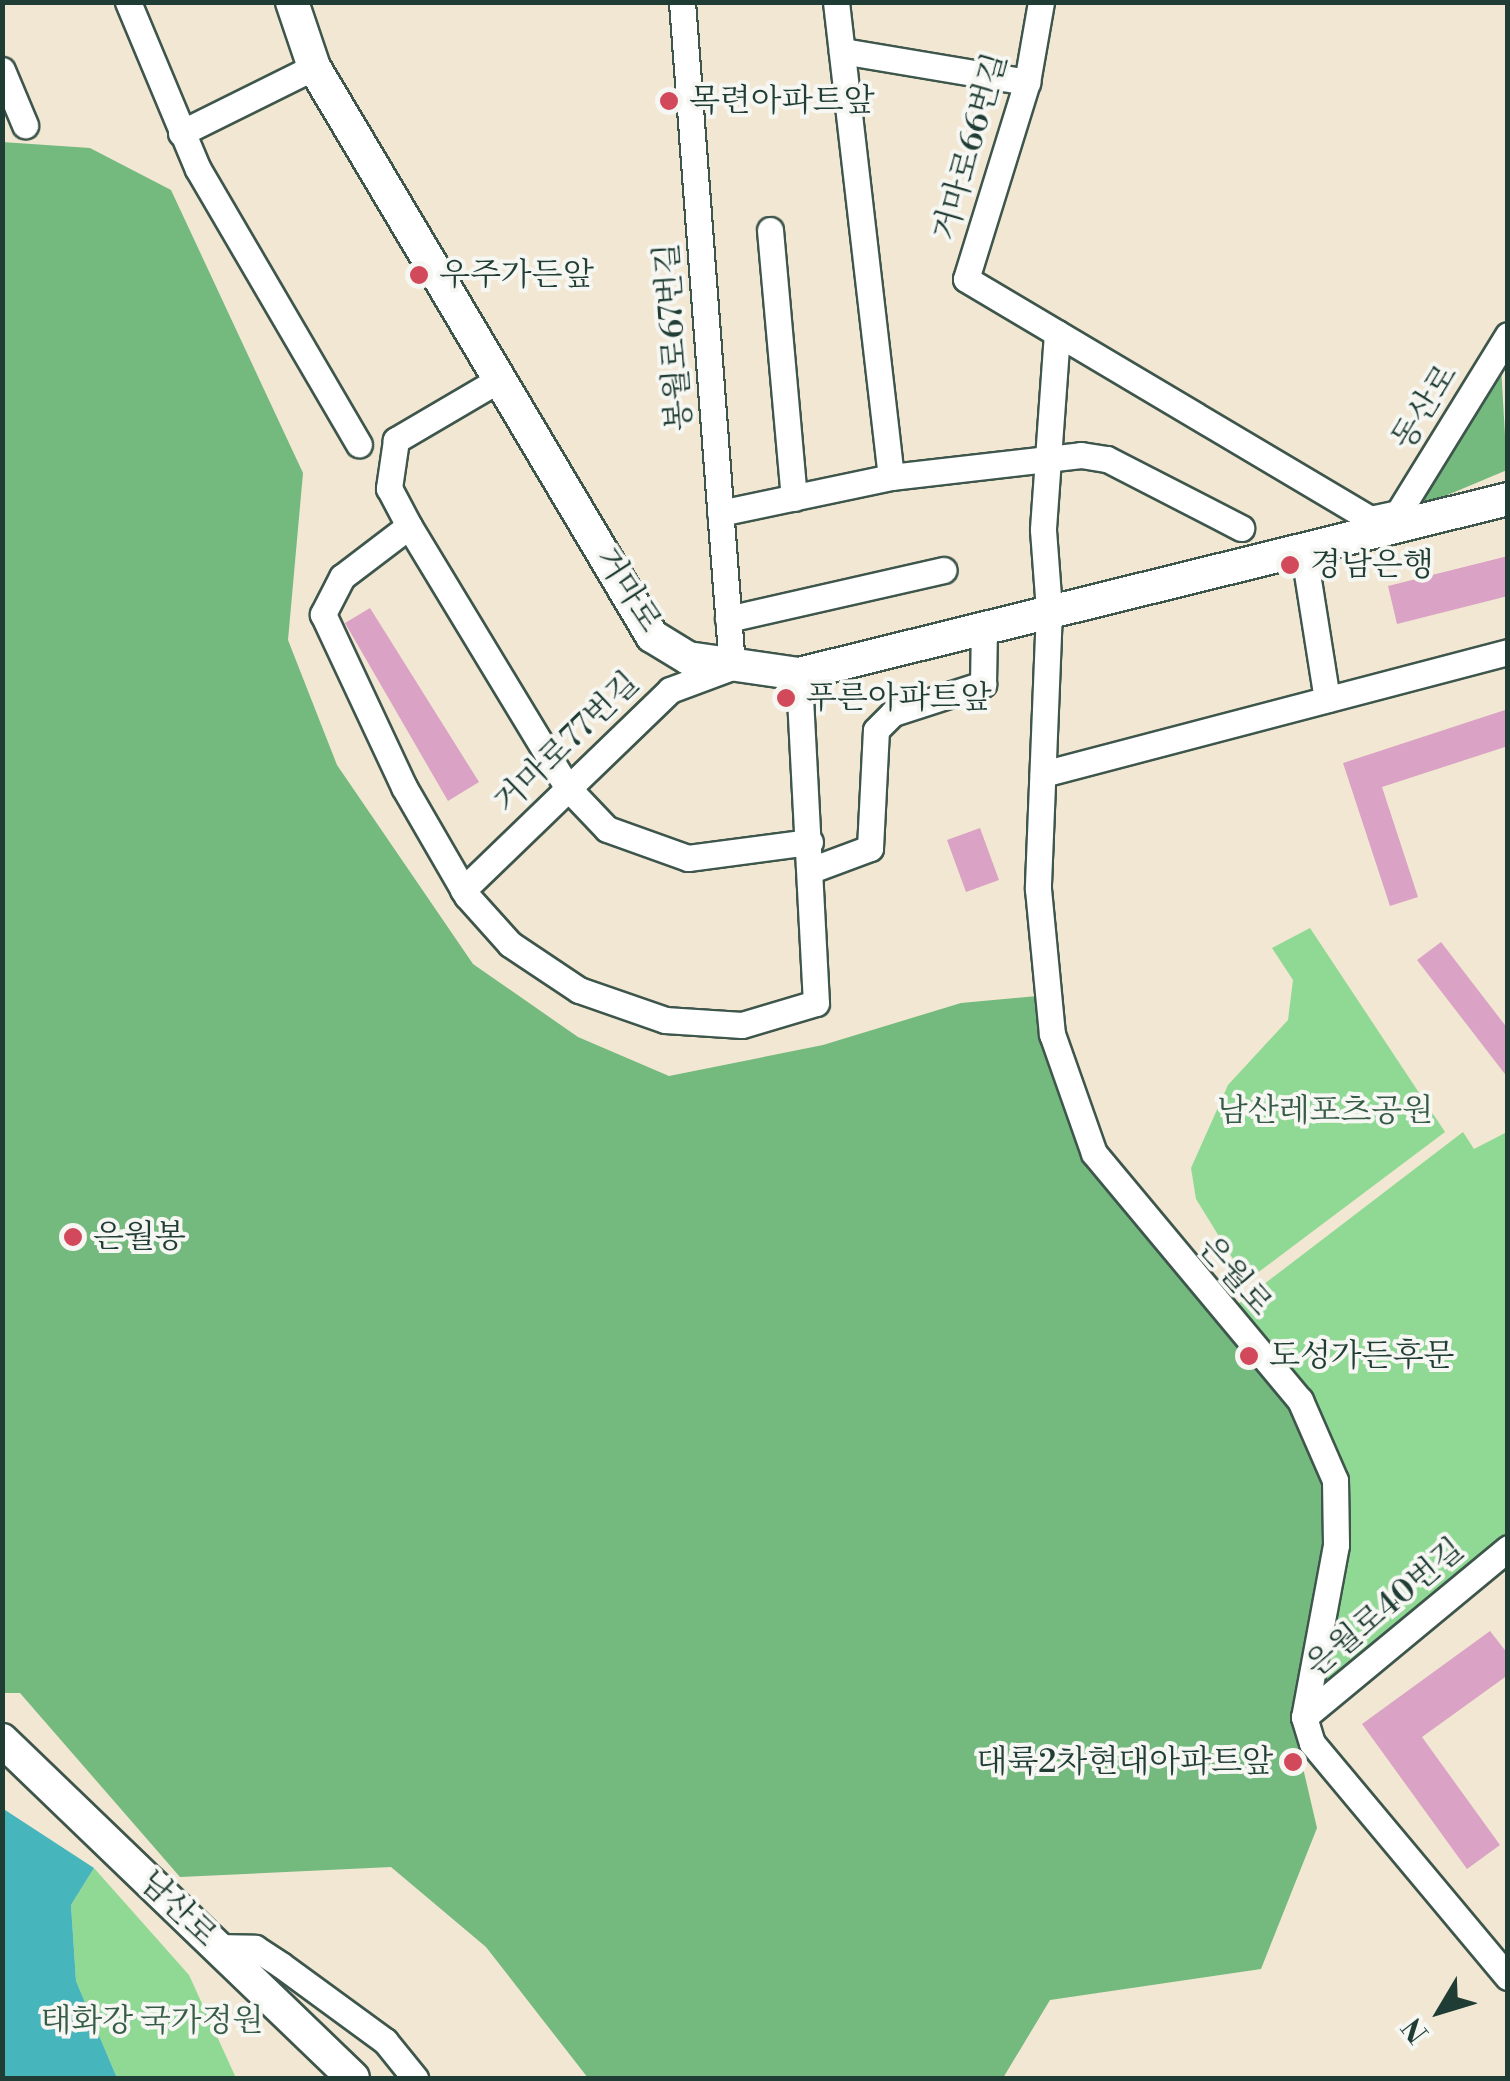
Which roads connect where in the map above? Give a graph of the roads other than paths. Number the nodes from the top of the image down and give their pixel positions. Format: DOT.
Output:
graph roads {
  1 [pos="128,2"];
  2 [pos="682,2"];
  3 [pos="1042,2"];
  4 [pos="296,4"];
  5 [pos="839,8"];
  6 [pos="842,51"];
  7 [pos="314,67"];
  8 [pos="2,70"];
  9 [pos="1027,82"];
  10 [pos="25,125"];
  11 [pos="182,133"];
  12 [pos="770,230"];
  13 [pos="1057,333"];
  14 [pos="1508,335"];
  15 [pos="500,379"];
  16 [pos="359,444"];
  17 [pos="1047,457"];
  18 [pos="891,477"];
  19 [pos="794,498"];
  20 [pos="1508,499"];
  21 [pos="720,514"];
  22 [pos="1386,522"];
  23 [pos="409,526"];
  24 [pos="1241,528"];
  25 [pos="1303,548"];
  26 [pos="944,570"];
  27 [pos="1049,610"];
  28 [pos="728,618"];
  29 [pos="984,626"];
  30 [pos="1508,652"];
  31 [pos="732,667"];
  32 [pos="800,674"];
  33 [pos="1327,698"];
  34 [pos="1043,774"];
  35 [pos="568,787"];
  36 [pos="810,842"];
  37 [pos="812,870"];
  38 [pos="463,890"];
  39 [pos="1508,1548"];
  40 [pos="1304,1717"];
  41 [pos="2,1740"];
  42 [pos="2,1756"];
  43 [pos="216,1947"];
  44 [pos="1508,1977"];
  45 [pos="328,2078"];
  46 [pos="352,2078"];
  47 [pos="415,2078"];
  1 -- 11 [label="street"];
  2 -- 21 [label="street, 봉월로67번길"];
  3 -- 9 [label="street, 거마로66번길"];
  4 -- 7 [label="main road, 거마로"];
  5 -- 6 [label="street"];
  6 -- 9 [label="street"];
  6 -- 18 [label="street"];
  7 -- 11 [label="street"];
  7 -- 15 [label="main road, 거마로"];
  8 -- 10 [label="street"];
  9 -- 13 [label="street, 거마로66번길"];
  11 -- 16 [label="street"];
  12 -- 19 [label="street"];
  13 -- 17 [label="street, 은월로"];
  13 -- 22 [label="street, 거마로66번길"];
  14 -- 22 [label="street, 동산로"];
  15 -- 23 [label="street"];
  15 -- 31 [label="main road, 거마로"];
  17 -- 18 [label="street"];
  17 -- 24 [label="street"];
  17 -- 27 [label="street, 은월로"];
  18 -- 19 [label="street"];
  19 -- 21 [label="street"];
  20 -- 22 [label="main road, 거마로"];
  21 -- 28 [label="street, 봉월로67번길"];
  22 -- 25 [label="main road, 거마로"];
  23 -- 35 [label="street"];
  23 -- 38 [label="street"];
  25 -- 27 [label="main road, 거마로"];
  25 -- 33 [label="street"];
  26 -- 28 [label="street"];
  27 -- 29 [label="main road, 거마로"];
  27 -- 34 [label="street, 은월로"];
  28 -- 31 [label="street, 봉월로67번길"];
  29 -- 32 [label="main road, 거마로"];
  29 -- 37 [label="street"];
  30 -- 33 [label="street"];
  31 -- 32 [label="main road, 거마로"];
  31 -- 35 [label="street, 거마로77번길"];
  32 -- 36 [label="street"];
  33 -- 34 [label="street"];
  34 -- 40 [label="street, 은월로"];
  35 -- 36 [label="street"];
  35 -- 38 [label="street, 거마로77번길"];
  36 -- 37 [label="street"];
  37 -- 38 [label="street"];
  39 -- 40 [label="street, 은월로40번길"];
  40 -- 44 [label="street"];
  41 -- 43 [label="main road, 남산로"];
  42 -- 45 [label="main road, 남산로"];
  43 -- 46 [label="main road, 남산로"];
  43 -- 47 [label="street"];
}
